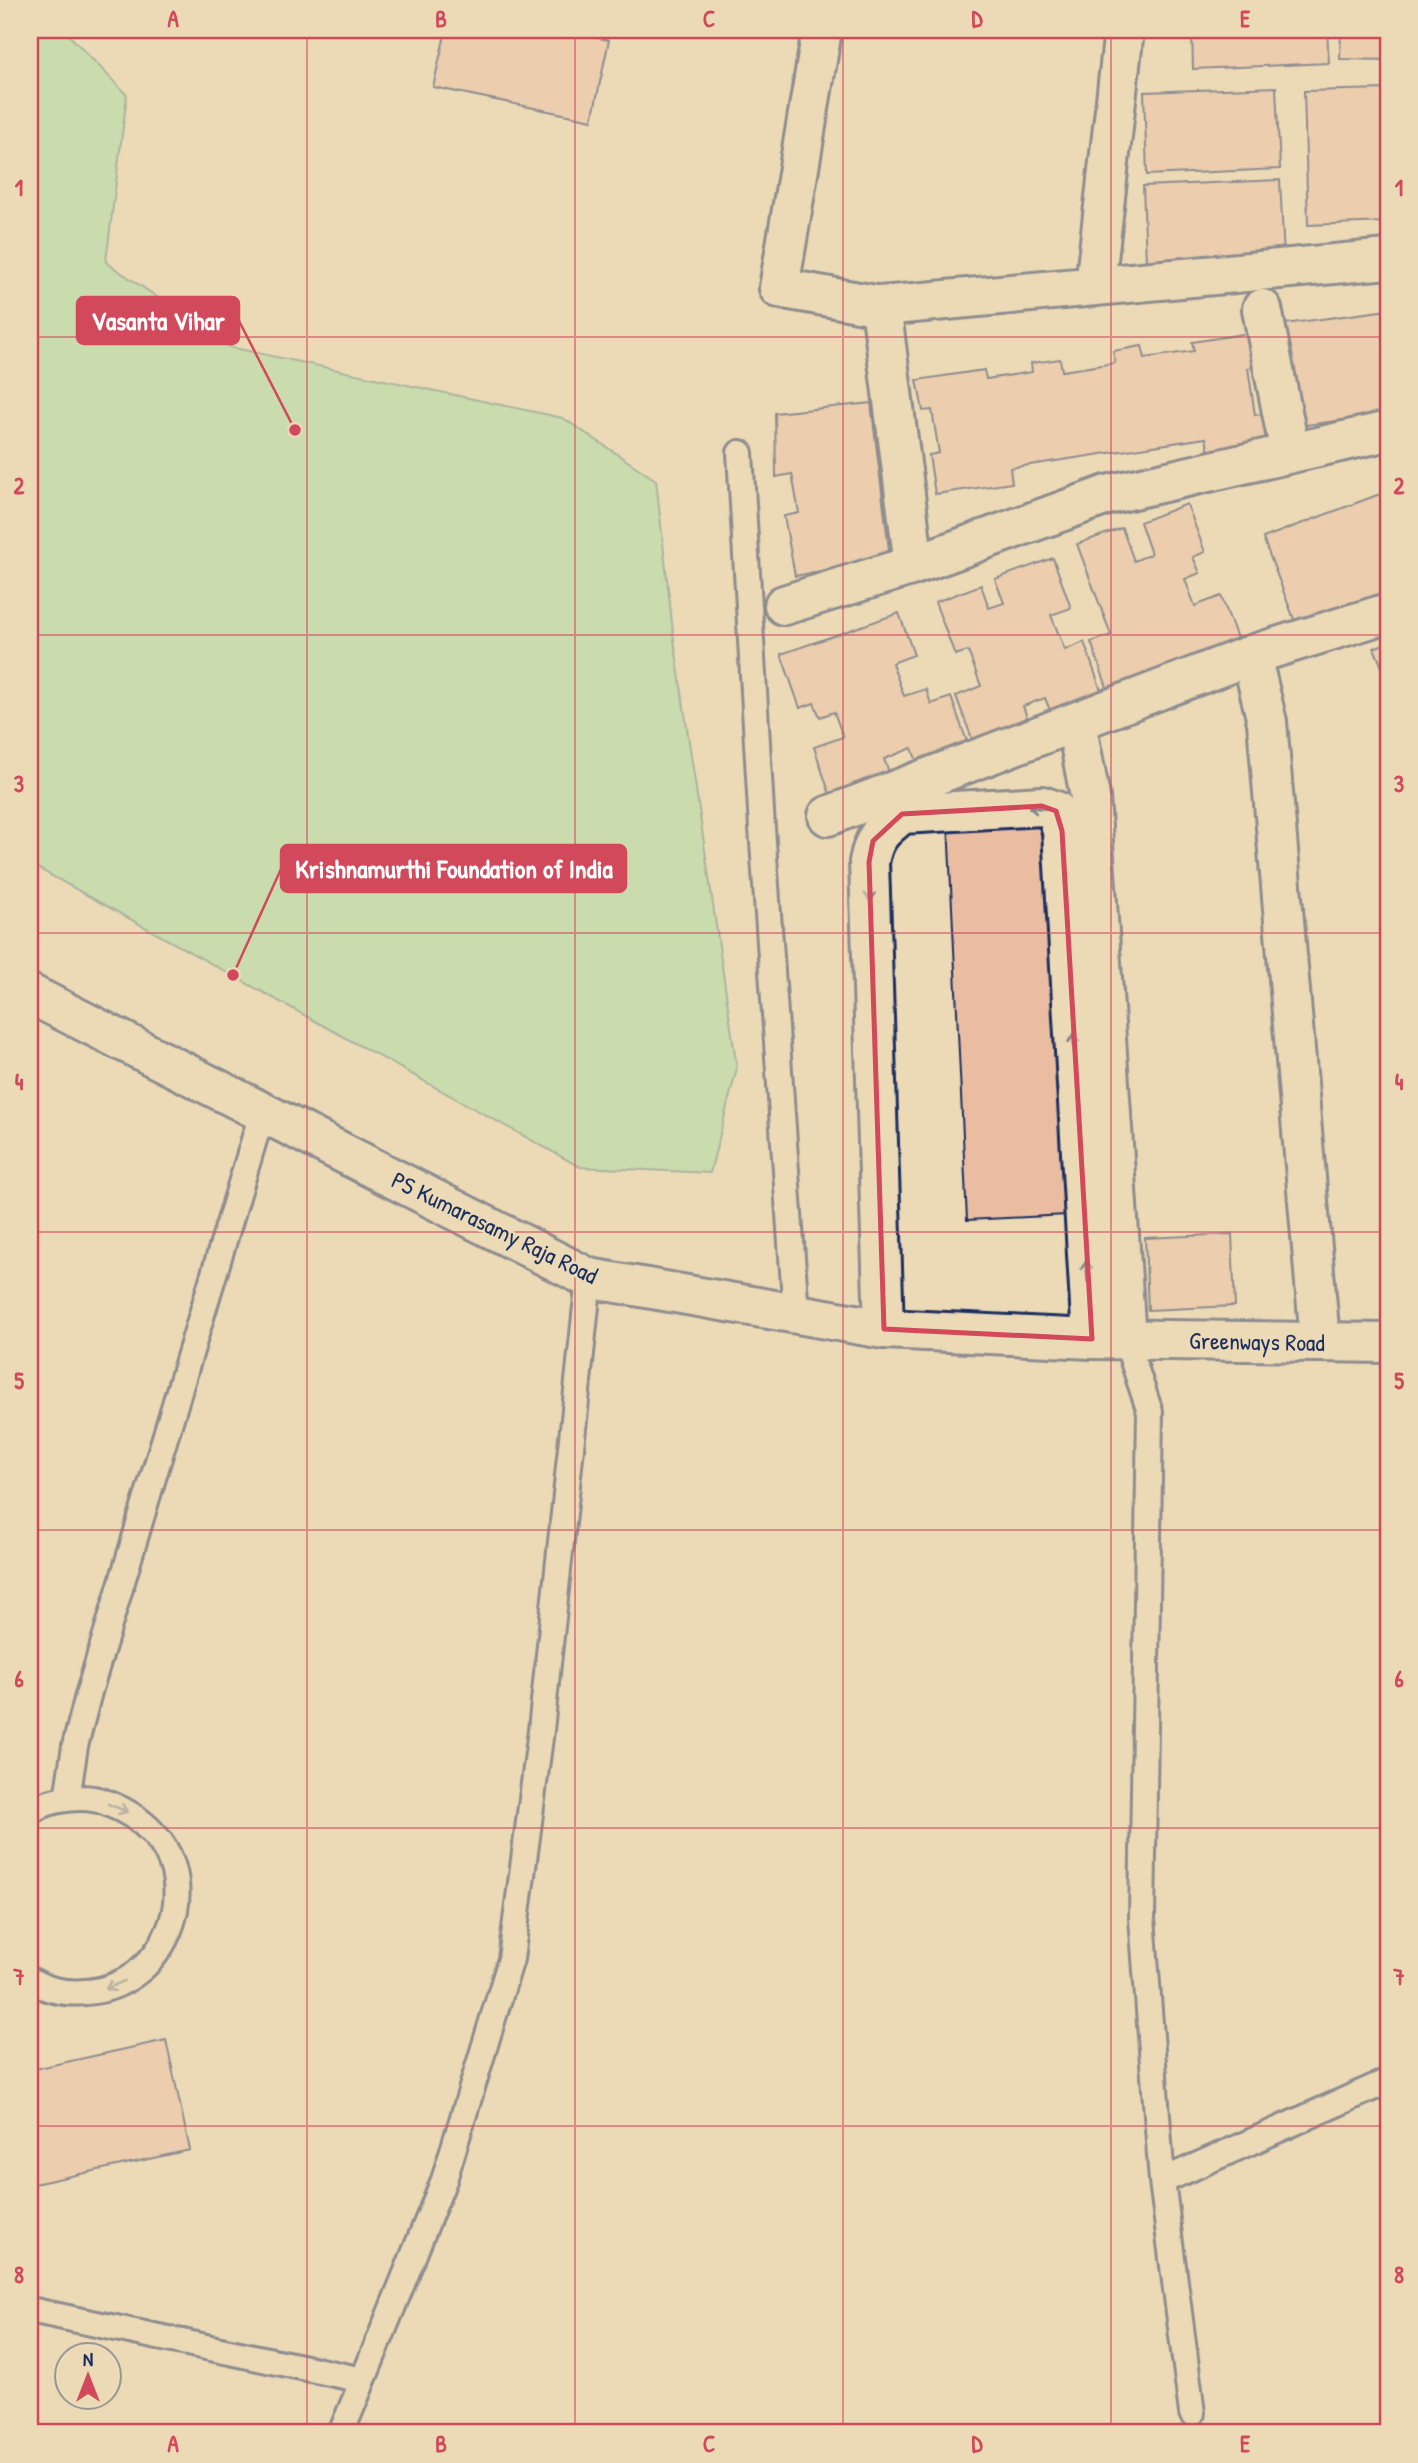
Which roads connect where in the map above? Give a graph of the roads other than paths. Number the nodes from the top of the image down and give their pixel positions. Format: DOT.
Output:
graph roads {
  1 [pos="822,30"];
  2 [pos="1124,30"];
  3 [pos="1388,259"];
  4 [pos="1095,286"];
  5 [pos="881,306"];
  6 [pos="1262,309"];
  7 [pos="1388,431"];
  8 [pos="740,453"];
  9 [pos="1290,453"];
  10 [pos="914,565"];
  11 [pos="784,605"];
  12 [pos="1388,613"];
  13 [pos="1251,655"];
  14 [pos="1076,722"];
  15 [pos="828,816"];
  16 [pos="30,993"];
  17 [pos="263,1110"];
  18 [pos="589,1279"];
  19 [pos="796,1314"];
  20 [pos="884,1329"];
  21 [pos="1109,1340"];
  22 [pos="1320,1342"];
  23 [pos="1388,1343"];
  24 [pos="66,1799"];
  25 [pos="30,1812"];
  26 [pos="30,1980"];
  27 [pos="1388,2081"];
  28 [pos="1162,2181"];
  29 [pos="30,2310"];
  30 [pos="363,2380"];
  31 [pos="1192,2413"];
  32 [pos="341,2433"];
  1 -- 5 [label="street"];
  2 -- 4 [label="street"];
  3 -- 4 [label="street"];
  4 -- 5 [label="street"];
  5 -- 10 [label="street"];
  6 -- 9 [label="street"];
  7 -- 9 [label="street"];
  8 -- 19 [label="lane"];
  9 -- 10 [label="street"];
  10 -- 11 [label="street"];
  12 -- 13 [label="street"];
  13 -- 14 [label="street"];
  13 -- 22 [label="street"];
  14 -- 15 [label="street"];
  14 -- 21 [label="street"];
  16 -- 17 [label="street, PS Kumarasamy Raja Road"];
  17 -- 18 [label="street, PS Kumarasamy Raja Road"];
  17 -- 24 [label="lane"];
  18 -- 19 [label="street, PS Kumarasamy Raja Road"];
  18 -- 30 [label="lane"];
  19 -- 20 [label="street, PS Kumarasamy Raja Road"];
  20 -- 21 [label="street, PS Kumarasamy Raja Road"];
  21 -- 20 [label="street, one-way"];
  21 -- 22 [label="street, Greenways Road"];
  21 -- 28 [label="lane"];
  22 -- 23 [label="street, Greenways Road"];
  24 -- 25 [label="lane"];
  24 -- 26 [label="lane, one-way"];
  27 -- 28 [label="lane"];
  28 -- 31 [label="lane"];
  29 -- 30 [label="lane"];
  30 -- 32 [label="lane"];
}
